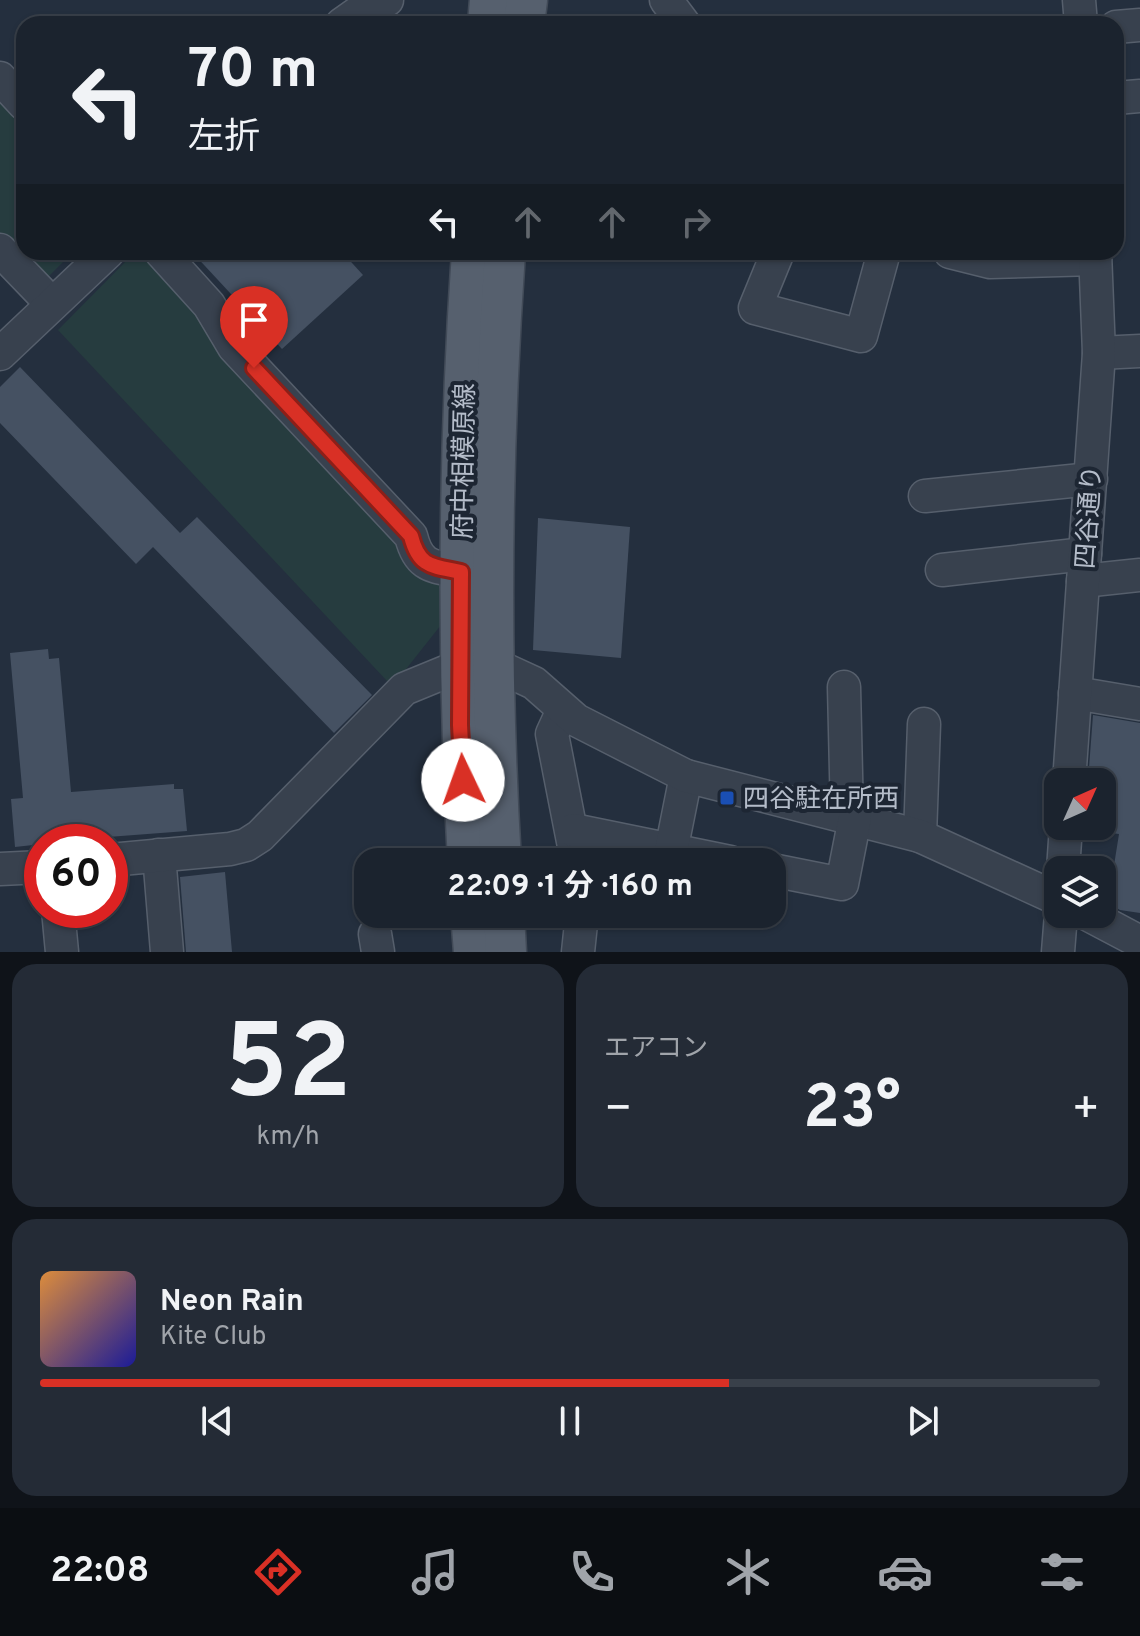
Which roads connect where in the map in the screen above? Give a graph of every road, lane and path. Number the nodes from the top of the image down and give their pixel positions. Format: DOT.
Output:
graph roads {
  1 [pos="387,0"];
  2 [pos="353,16"];
  3 [pos="0,78"];
  4 [pos="16,95"];
  5 [pos="0,250"];
  6 [pos="99,260"];
  7 [pos="168,260"];
  8 [pos="472,260"];
  9 [pos="505,260"];
  10 [pos="775,260"];
  11 [pos="882,260"];
  12 [pos="982,260"];
  13 [pos="1025,260"];
  14 [pos="1095,260"];
  15 [pos="52,304"];
  16 [pos="1140,351"];
  17 [pos="1099,353"];
  18 [pos="0,354"];
  19 [pos="1091,479"];
  20 [pos="925,496"];
  21 [pos="1084,567"];
  22 [pos="942,570"];
  23 [pos="461,572"];
  24 [pos="1140,575"];
  25 [pos="477,665"];
  26 [pos="844,687"];
  27 [pos="1075,693"];
  28 [pos="1140,704"];
  29 [pos="563,710"];
  30 [pos="924,724"];
  31 [pos="1070,768"];
  32 [pos="686,776"];
  33 [pos="851,817"];
  34 [pos="573,830"];
  35 [pos="920,836"];
  36 [pos="467,848"];
  37 [pos="499,848"];
  38 [pos="575,848"];
  39 [pos="657,848"];
  40 [pos="672,848"];
  41 [pos="159,855"];
  42 [pos="128,858"];
  43 [pos="24,868"];
  44 [pos="0,869"];
  45 [pos="786,873"];
  46 [pos="1044,893"];
  47 [pos="60,928"];
  48 [pos="472,928"];
  49 [pos="505,928"];
  50 [pos="581,928"];
  51 [pos="1060,928"];
  52 [pos="1114,928"];
  53 [pos="1140,942"];
  54 [pos="62,952"];
  55 [pos="167,952"];
  56 [pos="474,952"];
  57 [pos="506,952"];
  58 [pos="578,952"];
  59 [pos="1058,952"];
  1 -- 2 [label="street"];
  3 -- 4 [label="street"];
  5 -- 15 [label="street"];
  6 -- 15 [label="street"];
  7 -- 23 [label="street"];
  8 -- 23 [label="main road, 府中相模原線"];
  9 -- 25 [label="main road, 府中相模原線"];
  10 -- 11 [label="street"];
  12 -- 13 [label="street"];
  14 -- 17 [label="street, 四谷通り"];
  15 -- 18 [label="street"];
  16 -- 17 [label="street"];
  17 -- 19 [label="street, 四谷通り"];
  19 -- 20 [label="street"];
  19 -- 21 [label="street, 四谷通り"];
  21 -- 22 [label="street"];
  21 -- 24 [label="street"];
  21 -- 27 [label="street, 四谷通り"];
  23 -- 25 [label="main road, 府中相模原線"];
  25 -- 29 [label="street"];
  25 -- 36 [label="main road, 府中相模原線"];
  25 -- 37 [label="main road, 府中相模原線"];
  25 -- 41 [label="street"];
  26 -- 33 [label="street"];
  27 -- 28 [label="street"];
  27 -- 31 [label="street, 四谷通り"];
  29 -- 32 [label="street"];
  29 -- 34 [label="street"];
  30 -- 35 [label="street"];
  32 -- 33 [label="street"];
  32 -- 40 [label="street"];
  33 -- 35 [label="street"];
  33 -- 45 [label="street"];
  34 -- 38 [label="street"];
  34 -- 39 [label="street"];
  35 -- 46 [label="street"];
  41 -- 42 [label="street"];
  41 -- 55 [label="street"];
  43 -- 44 [label="street"];
  47 -- 54 [label="street"];
  48 -- 56 [label="main road"];
  49 -- 57 [label="main road"];
  50 -- 58 [label="street"];
  51 -- 59 [label="street"];
  52 -- 53 [label="street"];
}
